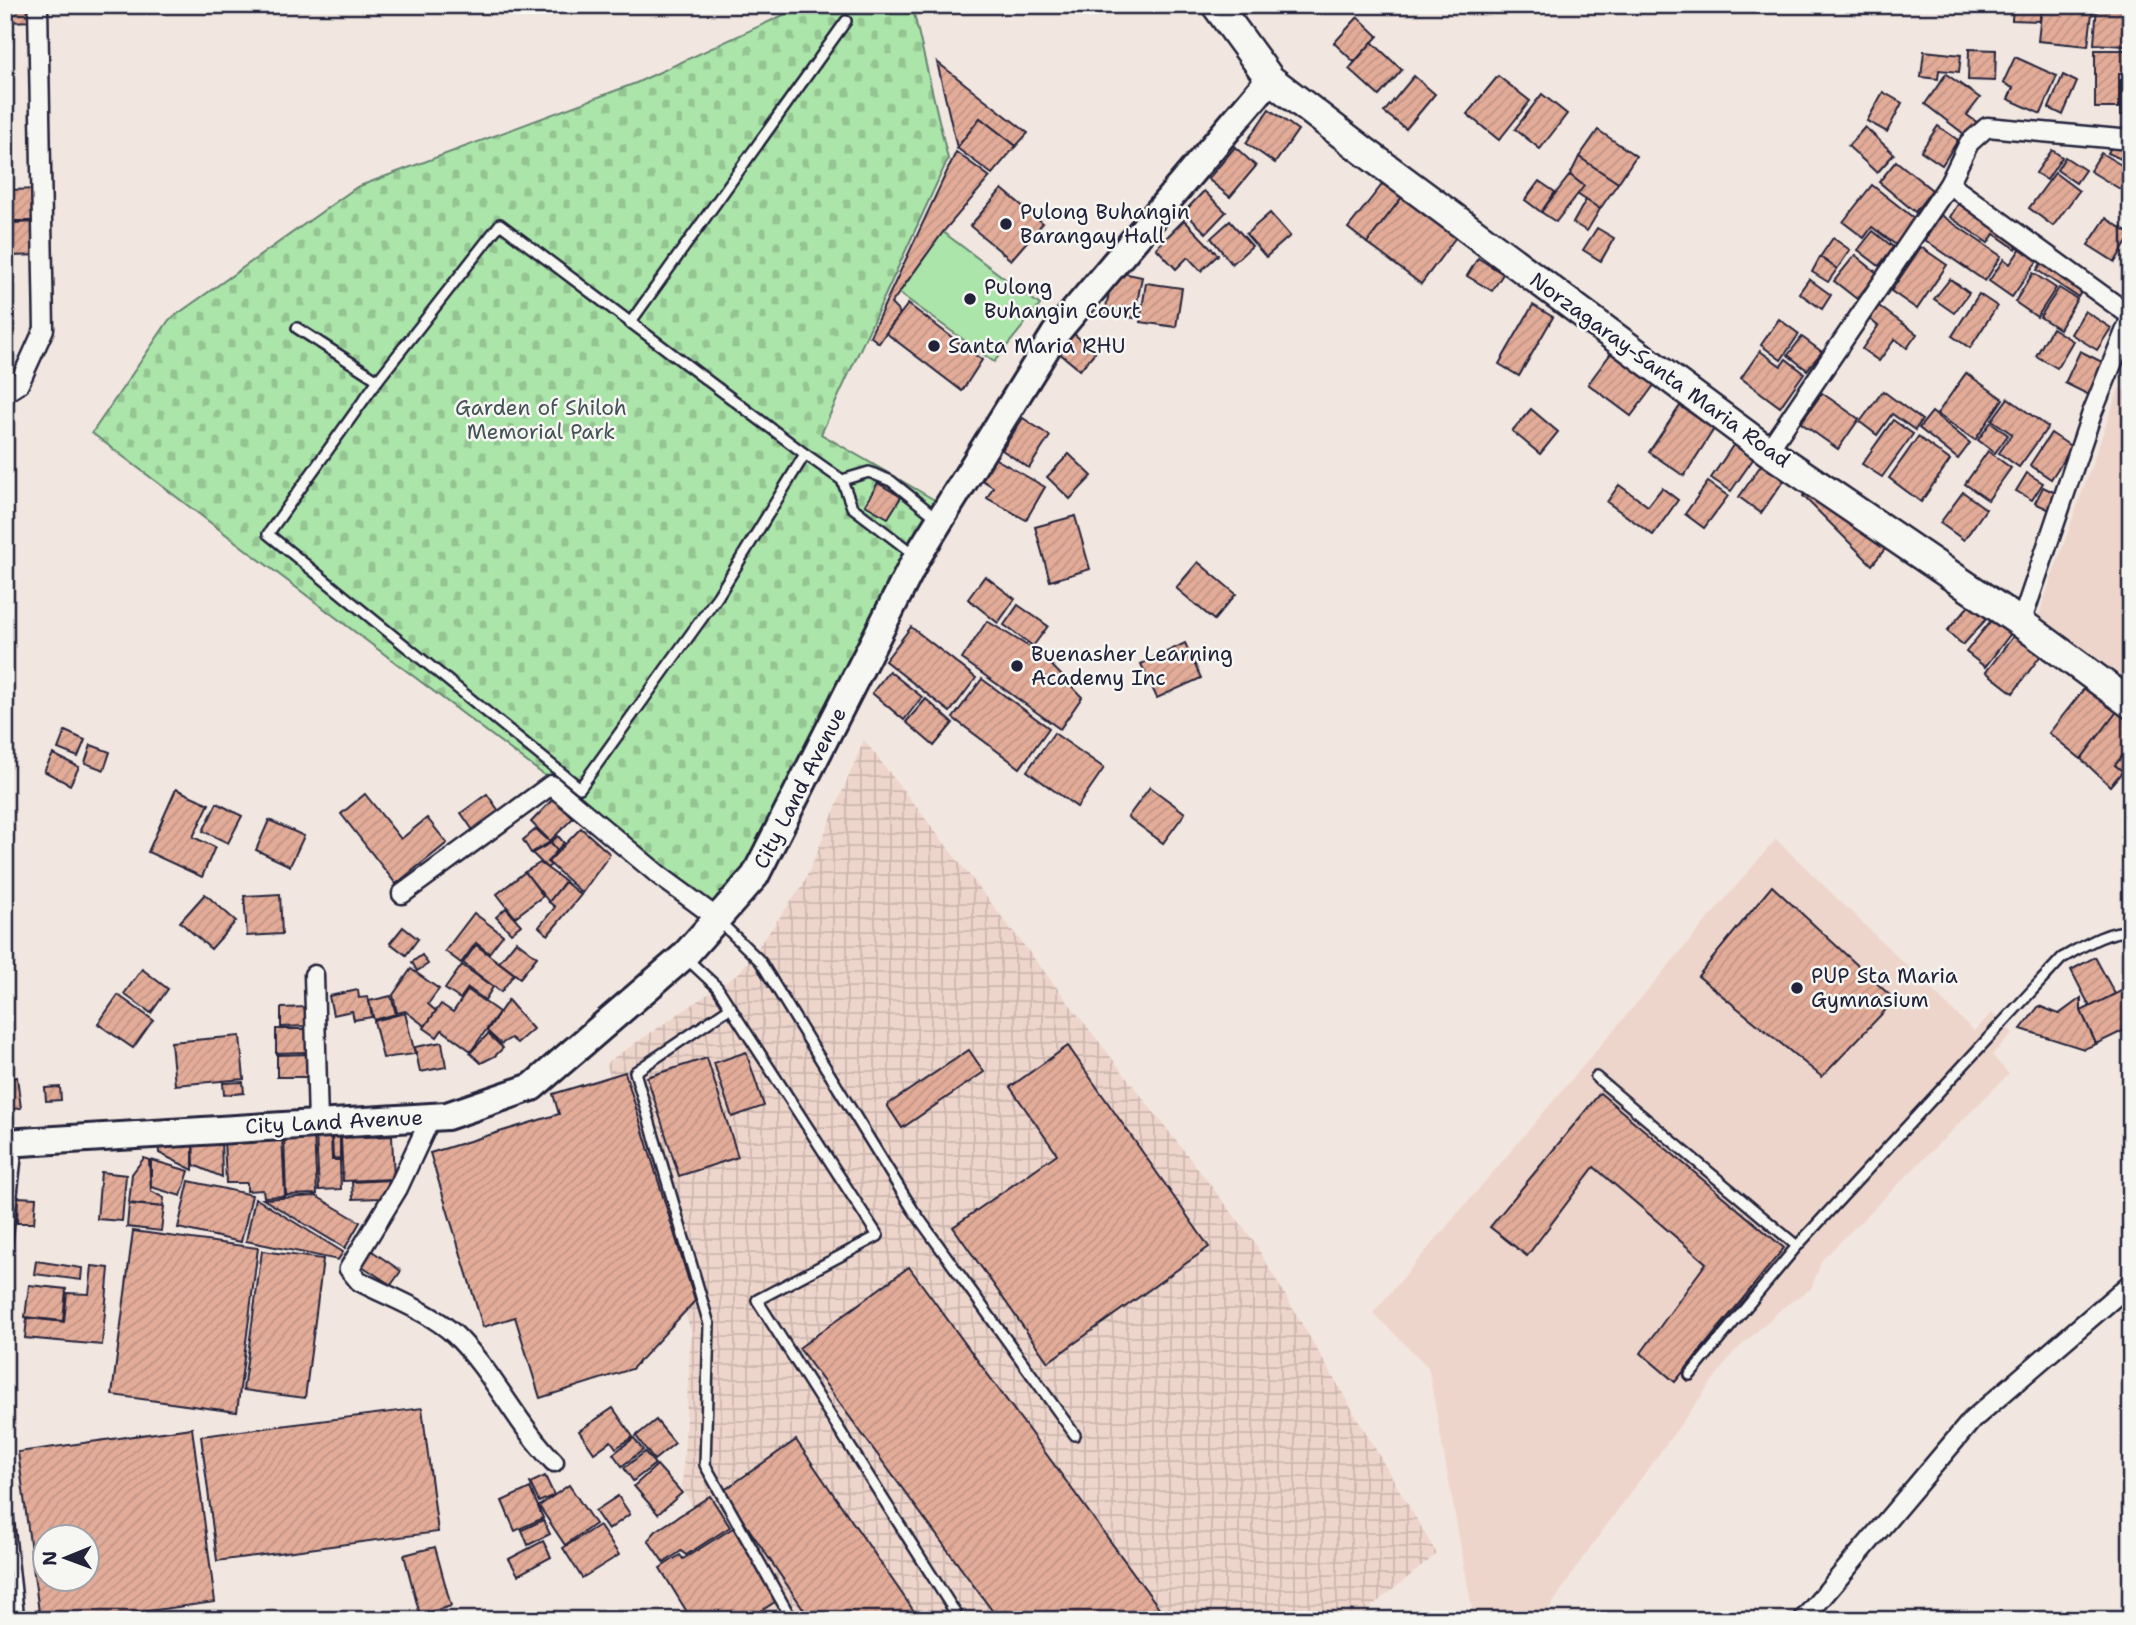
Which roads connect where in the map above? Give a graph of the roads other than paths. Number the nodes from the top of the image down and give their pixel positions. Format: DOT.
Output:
graph roads {
  1 [pos="38,5"];
  2 [pos="1216,5"];
  3 [pos="846,22"];
  4 [pos="1270,79"];
  5 [pos="2131,140"];
  6 [pos="1949,184"];
  7 [pos="2131,316"];
  8 [pos="631,323"];
  9 [pos="298,328"];
  10 [pos="378,380"];
  11 [pos="5,393"];
  12 [pos="1768,451"];
  13 [pos="805,454"];
  14 [pos="842,480"];
  15 [pos="939,519"];
  16 [pos="917,557"];
  17 [pos="2021,623"];
  18 [pos="2131,704"];
  19 [pos="402,894"];
  20 [pos="717,918"];
  21 [pos="2131,931"];
  22 [pos="684,957"];
  23 [pos="314,975"];
  24 [pos="731,1007"];
  25 [pos="1597,1077"];
  26 [pos="431,1116"];
  27 [pos="318,1123"];
  28 [pos="8,1142"];
  29 [pos="1797,1247"];
  30 [pos="5,1258"];
  31 [pos="2131,1283"];
  32 [pos="1690,1375"];
  33 [pos="1075,1435"];
  34 [pos="554,1462"];
  35 [pos="5,1488"];
  36 [pos="19,1620"];
  37 [pos="792,1620"];
  38 [pos="960,1620"];
  39 [pos="1803,1620"];
  1 -- 11 [label="street"];
  2 -- 4 [label="main road, Norzagaray-Santa Maria Road"];
  3 -- 8 [label="lane"];
  4 -- 12 [label="main road, Norzagaray-Santa Maria Road"];
  4 -- 15 [label="street, City Land Avenue"];
  5 -- 6 [label="street"];
  6 -- 7 [label="street"];
  6 -- 12 [label="street"];
  7 -- 17 [label="street"];
  8 -- 10 [label="lane"];
  8 -- 13 [label="lane"];
  9 -- 10 [label="lane"];
  10 -- 13 [label="lane"];
  12 -- 17 [label="main road, Norzagaray-Santa Maria Road"];
  13 -- 14 [label="lane"];
  14 -- 15 [label="lane"];
  14 -- 16 [label="lane"];
  15 -- 16 [label="street, City Land Avenue"];
  16 -- 20 [label="street, City Land Avenue"];
  17 -- 18 [label="main road, Norzagaray-Santa Maria Road"];
  19 -- 20 [label="street"];
  20 -- 22 [label="street, City Land Avenue"];
  20 -- 33 [label="lane"];
  21 -- 29 [label="lane"];
  22 -- 24 [label="lane"];
  22 -- 26 [label="street, City Land Avenue"];
  23 -- 27 [label="street"];
  24 -- 37 [label="lane"];
  24 -- 38 [label="lane"];
  25 -- 29 [label="lane"];
  26 -- 27 [label="street, City Land Avenue"];
  26 -- 34 [label="street"];
  27 -- 28 [label="street, City Land Avenue"];
  28 -- 30 [label="lane"];
  29 -- 32 [label="lane"];
  31 -- 39 [label="street"];
  35 -- 36 [label="lane"];
}
